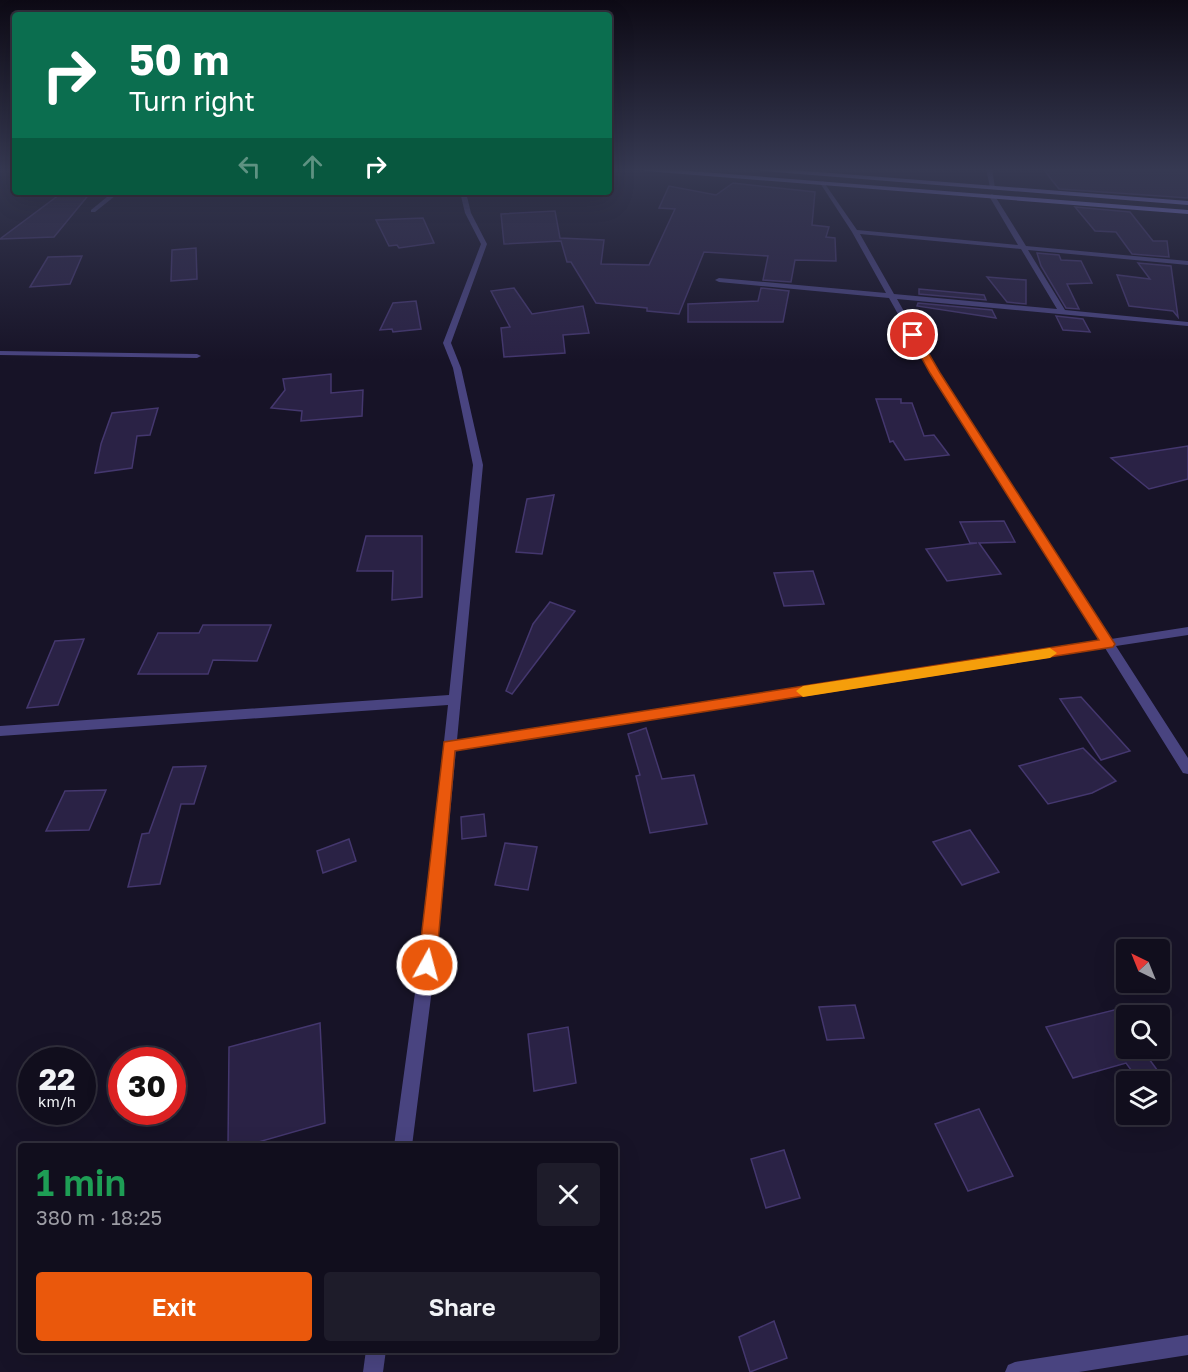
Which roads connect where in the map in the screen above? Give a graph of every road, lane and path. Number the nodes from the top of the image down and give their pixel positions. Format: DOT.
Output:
graph roads {
  1 [pos="478,233"];
  2 [pos="856,233"];
  3 [pos="865,233"];
  4 [pos="1016,233"];
  5 [pos="1027,249"];
  6 [pos="1188,263"];
  7 [pos="719,280"];
  8 [pos="892,297"];
  9 [pos="1063,313"];
  10 [pos="1188,324"];
  11 [pos="0,353"];
  12 [pos="197,356"];
  13 [pos="1188,631"];
  14 [pos="1108,644"];
  15 [pos="453,700"];
  16 [pos="0,731"];
  17 [pos="449,746"];
  18 [pos="1188,769"];
  19 [pos="403,1143"];
  20 [pos="1188,1345"];
  21 [pos="376,1353"];
  22 [pos="373,1372"];
  23 [pos="1015,1372"];
  1 -- 15 [label="street"];
  2 -- 8 [label="street"];
  3 -- 5 [label="street"];
  4 -- 5 [label="street"];
  5 -- 6 [label="street"];
  5 -- 9 [label="street"];
  7 -- 8 [label="street"];
  8 -- 9 [label="street"];
  8 -- 14 [label="street"];
  9 -- 10 [label="street"];
  11 -- 12 [label="street"];
  13 -- 14 [label="street"];
  14 -- 17 [label="street"];
  14 -- 18 [label="street"];
  15 -- 16 [label="street"];
  15 -- 17 [label="street"];
  17 -- 19 [label="street"];
  20 -- 23 [label="street"];
  21 -- 22 [label="street"];
}
